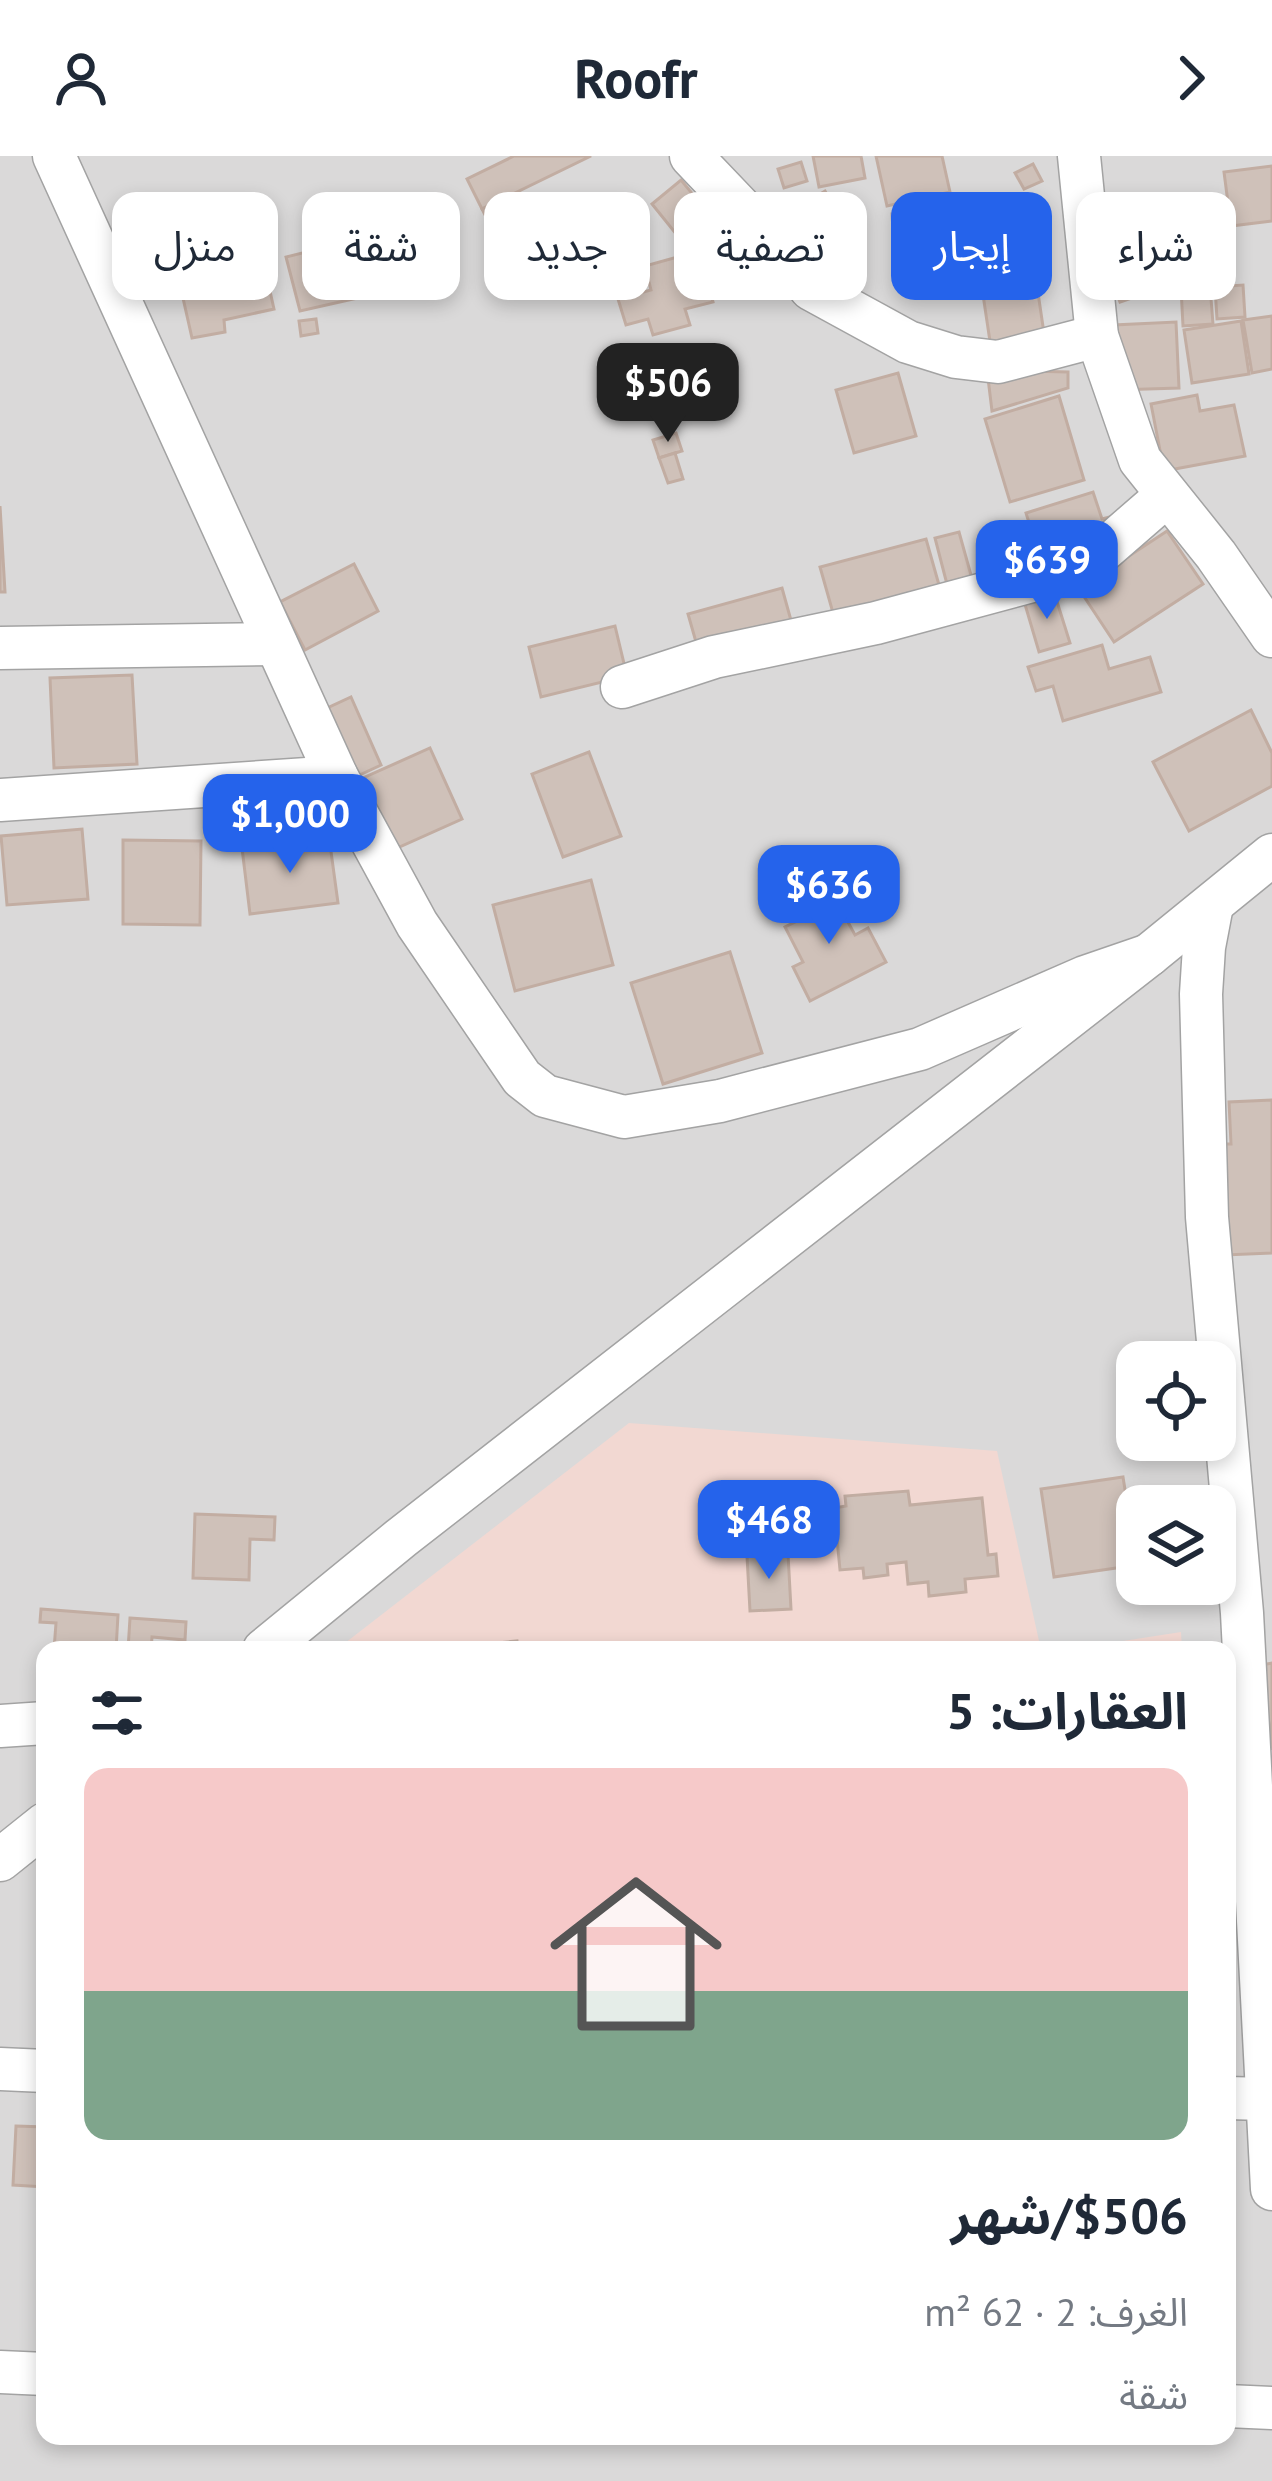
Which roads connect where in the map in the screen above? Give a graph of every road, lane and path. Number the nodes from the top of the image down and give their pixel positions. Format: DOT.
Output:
graph roads {
  1 [pos="53,156"];
  2 [pos="691,156"];
  3 [pos="1079,156"];
  4 [pos="1097,336"];
  5 [pos="1166,496"];
  6 [pos="1272,636"];
  7 [pos="277,644"];
  8 [pos="0,648"];
  9 [pos="622,687"];
  10 [pos="337,777"];
  11 [pos="0,800"];
  12 [pos="1272,855"];
  13 [pos="1212,905"];
  14 [pos="1149,955"];
  15 [pos="1257,1605"];
  16 [pos="275,1641"];
  17 [pos="36,1724"];
  18 [pos="0,1726"];
  19 [pos="36,1831"];
  20 [pos="0,1860"];
  21 [pos="0,2069"];
  22 [pos="36,2071"];
  23 [pos="1246,2099"];
  24 [pos="1272,2189"];
  25 [pos="0,2372"];
  26 [pos="36,2374"];
  27 [pos="1236,2406"];
  28 [pos="1272,2408"];
  1 -- 7 [label="street"];
  2 -- 4 [label="street"];
  3 -- 4 [label="street"];
  4 -- 5 [label="street"];
  5 -- 6 [label="street"];
  5 -- 9 [label="street"];
  7 -- 8 [label="street"];
  7 -- 10 [label="street"];
  10 -- 11 [label="street"];
  10 -- 14 [label="street"];
  12 -- 13 [label="street"];
  13 -- 14 [label="street"];
  13 -- 15 [label="street"];
  14 -- 16 [label="street"];
  15 -- 23 [label="street"];
  17 -- 18 [label="street"];
  19 -- 20 [label="street"];
  21 -- 22 [label="street"];
  23 -- 24 [label="street"];
  25 -- 26 [label="street"];
  27 -- 28 [label="street"];
}
